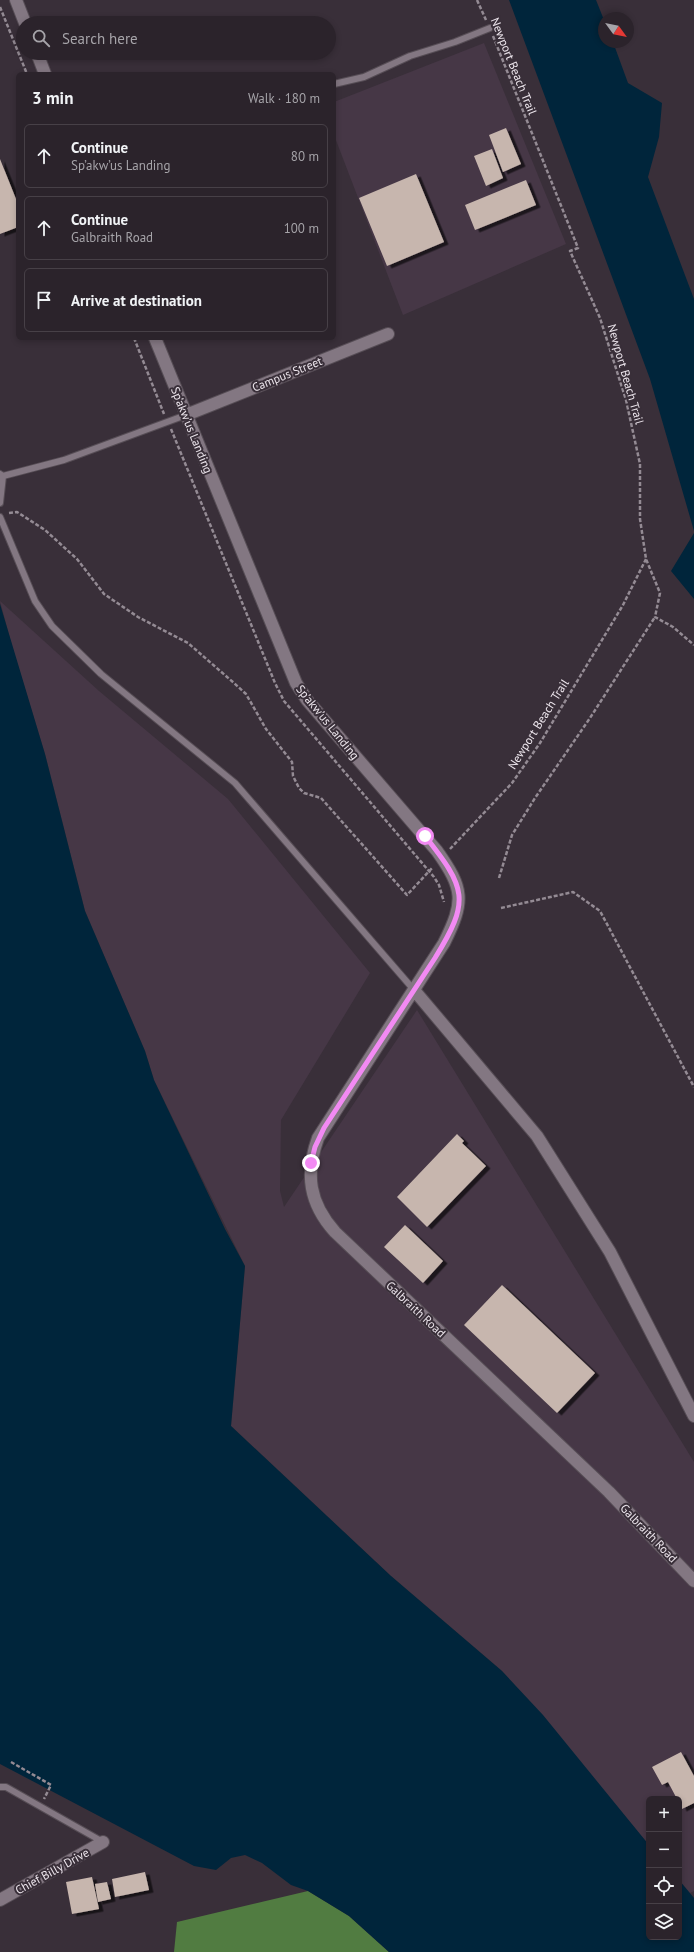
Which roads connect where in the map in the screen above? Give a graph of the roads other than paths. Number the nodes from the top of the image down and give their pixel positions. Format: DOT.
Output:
graph roads {
  1 [pos="16,0"];
  2 [pos="22,16"];
  3 [pos="490,28"];
  4 [pos="40,60"];
  5 [pos="45,72"];
  6 [pos="336,84"];
  7 [pos="388,334"];
  8 [pos="156,340"];
  9 [pos="186,415"];
  10 [pos="2,475"];
  11 [pos="0,503"];
  12 [pos="2,516"];
  13 [pos="414,990"];
  14 [pos="694,1416"];
  15 [pos="694,1581"];
  16 [pos="0,1787"];
  17 [pos="103,1842"];
  18 [pos="0,1900"];
  1 -- 2 [label="street"];
  3 -- 6 [label="lane"];
  4 -- 5 [label="street"];
  7 -- 9 [label="street, Campus Street"];
  8 -- 9 [label="street, Sp’akw’us Landing"];
  9 -- 10 [label="lane"];
  9 -- 13 [label="street, Sp’akw’us Landing"];
  10 -- 11 [label="lane"];
  12 -- 13 [label="lane"];
  13 -- 14 [label="street"];
  13 -- 15 [label="street, Galbraith Road"];
  16 -- 17 [label="lane"];
  17 -- 18 [label="street, Chief Billy Drive"];
}
